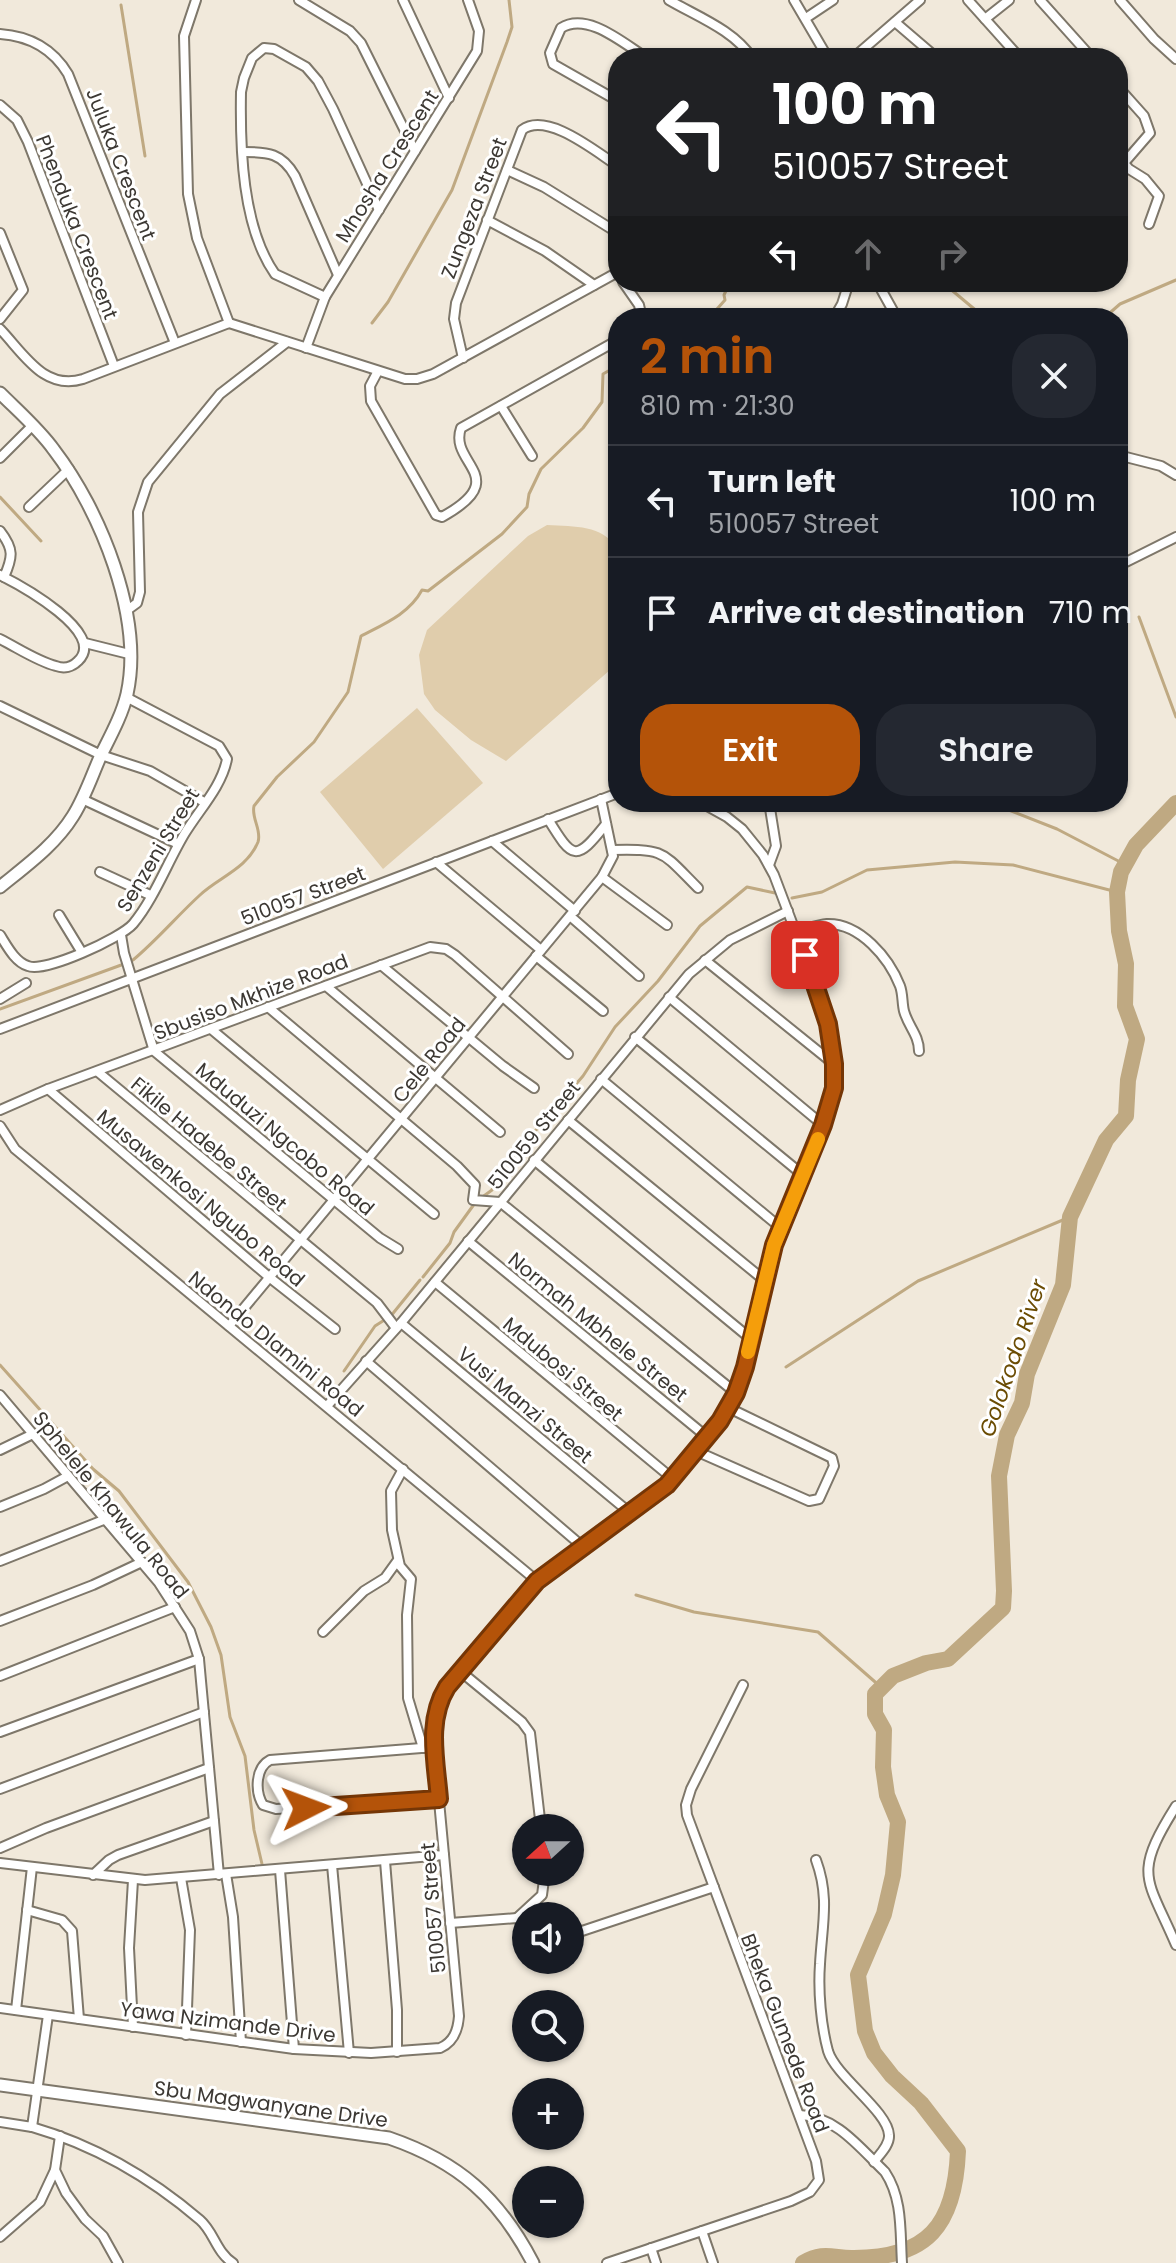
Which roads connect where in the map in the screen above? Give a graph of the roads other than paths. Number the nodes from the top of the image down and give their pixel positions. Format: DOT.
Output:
graph roads {
  1 [pos="196,0"];
  2 [pos="299,0"];
  3 [pos="403,0"];
  4 [pos="468,0"];
  5 [pos="669,0"];
  6 [pos="794,0"];
  7 [pos="833,0"];
  8 [pos="920,0"];
  9 [pos="968,0"];
  10 [pos="1009,0"];
  11 [pos="1040,0"];
  12 [pos="1120,0"];
  13 [pos="806,18"];
  14 [pos="985,19"];
  15 [pos="895,22"];
  16 [pos="0,34"];
  17 [pos="630,48"];
  18 [pos="745,48"];
  19 [pos="822,48"];
  20 [pos="865,48"];
  21 [pos="925,48"];
  22 [pos="1011,48"];
  23 [pos="1083,48"];
  24 [pos="1176,59"];
  25 [pos="608,95"];
  26 [pos="449,98"];
  27 [pos="1128,98"];
  28 [pos="0,105"];
  29 [pos="415,151"];
  30 [pos="244,152"];
  31 [pos="1128,157"];
  32 [pos="608,160"];
  33 [pos="1128,168"];
  34 [pos="507,170"];
  35 [pos="379,210"];
  36 [pos="487,220"];
  37 [pos="1149,224"];
  38 [pos="608,227"];
  39 [pos="0,233"];
  40 [pos="338,275"];
  41 [pos="608,278"];
  42 [pos="594,285"];
  43 [pos="325,297"];
  44 [pos="0,319"];
  45 [pos="229,323"];
  46 [pos="0,329"];
  47 [pos="287,342"];
  48 [pos="175,343"];
  49 [pos="608,346"];
  50 [pos="306,348"];
  51 [pos="463,358"];
  52 [pos="114,366"];
  53 [pos="378,371"];
  54 [pos="0,393"];
  55 [pos="501,406"];
  56 [pos="32,426"];
  57 [pos="532,456"];
  58 [pos="0,458"];
  59 [pos="1128,458"];
  60 [pos="69,469"];
  61 [pos="1176,475"];
  62 [pos="29,507"];
  63 [pos="0,531"];
  64 [pos="1176,537"];
  65 [pos="1128,561"];
  66 [pos="2,576"];
  67 [pos="126,611"];
  68 [pos="0,639"];
  69 [pos="85,643"];
  70 [pos="129,654"];
  71 [pos="126,697"];
  72 [pos="0,706"];
  73 [pos="101,755"];
  74 [pos="608,797"];
  75 [pos="82,799"];
  76 [pos="601,799"];
  77 [pos="204,802"];
  78 [pos="718,812"];
  79 [pos="771,812"];
  80 [pos="548,819"];
  81 [pos="606,824"];
  82 [pos="492,841"];
  83 [pos="178,844"];
  84 [pos="612,850"];
  85 [pos="436,862"];
  86 [pos="769,865"];
  87 [pos="100,872"];
  88 [pos="602,877"];
  89 [pos="0,887"];
  90 [pos="698,888"];
  91 [pos="150,895"];
  92 [pos="788,911"];
  93 [pos="572,913"];
  94 [pos="59,915"];
  95 [pos="667,925"];
  96 [pos="796,931"];
  97 [pos="0,935"];
  98 [pos="121,935"];
  99 [pos="81,951"];
  100 [pos="538,953"];
  101 [pos="705,960"];
  102 [pos="381,965"];
  103 [pos="639,976"];
  104 [pos="132,979"];
  105 [pos="26,983"];
  106 [pos="326,986"];
  107 [pos="669,997"];
  108 [pos="501,998"];
  109 [pos="0,999"];
  110 [pos="268,1007"];
  111 [pos="603,1011"];
  112 [pos="0,1029"];
  113 [pos="211,1029"];
  114 [pos="635,1037"];
  115 [pos="468,1038"];
  116 [pos="154,1051"];
  117 [pos="919,1051"];
  118 [pos="568,1054"];
  119 [pos="834,1064"];
  120 [pos="98,1072"];
  121 [pos="434,1079"];
  122 [pos="601,1079"];
  123 [pos="534,1088"];
  124 [pos="48,1089"];
  125 [pos="0,1110"];
  126 [pos="401,1119"];
  127 [pos="568,1120"];
  128 [pos="823,1125"];
  129 [pos="0,1126"];
  130 [pos="500,1132"];
  131 [pos="368,1160"];
  132 [pos="534,1160"];
  133 [pos="803,1175"];
  134 [pos="335,1199"];
  135 [pos="500,1202"];
  136 [pos="434,1214"];
  137 [pos="781,1228"];
  138 [pos="301,1240"];
  139 [pos="468,1241"];
  140 [pos="398,1249"];
  141 [pos="269,1277"];
  142 [pos="764,1280"];
  143 [pos="435,1282"];
  144 [pos="398,1325"];
  145 [pos="229,1326"];
  146 [pos="335,1329"];
  147 [pos="751,1339"];
  148 [pos="366,1361"];
  149 [pos="736,1393"];
  150 [pos="0,1395"];
  151 [pos="327,1406"];
  152 [pos="729,1408"];
  153 [pos="33,1434"];
  154 [pos="707,1437"];
  155 [pos="0,1450"];
  156 [pos="696,1451"];
  157 [pos="403,1469"];
  158 [pos="68,1476"];
  159 [pos="673,1479"];
  160 [pos="0,1507"];
  161 [pos="629,1512"];
  162 [pos="106,1519"];
  163 [pos="582,1546"];
  164 [pos="398,1560"];
  165 [pos="0,1561"];
  166 [pos="142,1562"];
  167 [pos="537,1581"];
  168 [pos="175,1607"];
  169 [pos="0,1621"];
  170 [pos="323,1632"];
  171 [pos="199,1659"];
  172 [pos="460,1671"];
  173 [pos="0,1676"];
  174 [pos="743,1685"];
  175 [pos="204,1712"];
  176 [pos="0,1732"];
  177 [pos="434,1747"];
  178 [pos="423,1748"];
  179 [pos="209,1768"];
  180 [pos="0,1789"];
  181 [pos="439,1799"];
  182 [pos="1176,1806"];
  183 [pos="539,1814"];
  184 [pos="214,1821"];
  185 [pos="0,1848"];
  186 [pos="444,1855"];
  187 [pos="816,1860"];
  188 [pos="385,1861"];
  189 [pos="0,1863"];
  190 [pos="332,1865"];
  191 [pos="32,1867"];
  192 [pos="280,1870"];
  193 [pos="93,1875"];
  194 [pos="222,1875"];
  195 [pos="181,1878"];
  196 [pos="133,1880"];
  197 [pos="714,1887"];
  198 [pos="27,1910"];
  199 [pos="512,1921"];
  200 [pos="450,1923"];
  201 [pos="584,1930"];
  202 [pos="1176,1945"];
  203 [pos="0,2008"];
  204 [pos="16,2010"];
  205 [pos="48,2015"];
  206 [pos="79,2019"];
  207 [pos="133,2027"];
  208 [pos="186,2035"];
  209 [pos="450,2041"];
  210 [pos="241,2042"];
  211 [pos="294,2049"];
  212 [pos="397,2052"];
  213 [pos="349,2053"];
  214 [pos="0,2085"];
  215 [pos="37,2089"];
  216 [pos="800,2115"];
  217 [pos="0,2122"];
  218 [pos="32,2127"];
  219 [pos="60,2136"];
  220 [pos="874,2162"];
  221 [pos="55,2170"];
  222 [pos="702,2231"];
  223 [pos="0,2237"];
  224 [pos="651,2248"];
  225 [pos="901,2258"];
  226 [pos="118,2263"];
  227 [pos="233,2263"];
  228 [pos="533,2263"];
  229 [pos="607,2263"];
  230 [pos="656,2263"];
  231 [pos="713,2263"];
  1 -- 45 [label="street"];
  2 -- 29 [label="street"];
  3 -- 26 [label="street"];
  4 -- 26 [label="street, Mhosha Crescent"];
  5 -- 18 [label="street"];
  6 -- 13 [label="street"];
  7 -- 13 [label="street"];
  8 -- 15 [label="street"];
  9 -- 14 [label="street"];
  10 -- 14 [label="street"];
  11 -- 23 [label="street"];
  12 -- 24 [label="street"];
  13 -- 19 [label="street"];
  14 -- 22 [label="street"];
  15 -- 20 [label="street"];
  15 -- 21 [label="street"];
  16 -- 48 [label="street, Juluka Crescent"];
  17 -- 25 [label="street"];
  26 -- 29 [label="street, Mhosha Crescent"];
  27 -- 31 [label="street"];
  28 -- 52 [label="street, Phenduka Crescent"];
  29 -- 35 [label="street, Mhosha Crescent"];
  30 -- 35 [label="street"];
  30 -- 40 [label="street"];
  30 -- 43 [label="street"];
  32 -- 34 [label="street, Zungeza Street"];
  33 -- 37 [label="street"];
  34 -- 36 [label="street, Zungeza Street"];
  34 -- 38 [label="street"];
  35 -- 40 [label="street, Mhosha Crescent"];
  36 -- 42 [label="street"];
  36 -- 51 [label="street, Zungeza Street"];
  39 -- 44 [label="street"];
  40 -- 43 [label="street, Mhosha Crescent"];
  41 -- 42 [label="street"];
  42 -- 51 [label="street"];
  43 -- 50 [label="street, Mhosha Crescent"];
  45 -- 47 [label="street"];
  45 -- 48 [label="street"];
  46 -- 52 [label="street"];
  47 -- 50 [label="street"];
  47 -- 67 [label="street"];
  48 -- 52 [label="street"];
  49 -- 55 [label="street"];
  50 -- 53 [label="street"];
  51 -- 53 [label="street"];
  53 -- 55 [label="street"];
  54 -- 56 [label="main road"];
  55 -- 57 [label="street"];
  56 -- 58 [label="street"];
  56 -- 60 [label="main road"];
  59 -- 61 [label="street"];
  60 -- 62 [label="street"];
  60 -- 67 [label="main road"];
  63 -- 66 [label="street"];
  64 -- 65 [label="street"];
  66 -- 69 [label="street"];
  67 -- 70 [label="main road"];
  68 -- 69 [label="street"];
  69 -- 70 [label="street"];
  70 -- 71 [label="main road"];
  71 -- 73 [label="main road"];
  71 -- 77 [label="street, Senzeni Street"];
  72 -- 73 [label="street"];
  73 -- 75 [label="main road"];
  73 -- 77 [label="street"];
  74 -- 76 [label="street, 510057 Street"];
  75 -- 83 [label="street"];
  75 -- 89 [label="main road"];
  76 -- 80 [label="street, 510057 Street"];
  76 -- 81 [label="street"];
  77 -- 83 [label="street, Senzeni Street"];
  78 -- 86 [label="street, 510057 Street"];
  79 -- 86 [label="street"];
  80 -- 81 [label="street"];
  80 -- 82 [label="street, 510057 Street"];
  81 -- 84 [label="street"];
  82 -- 85 [label="street, 510057 Street"];
  82 -- 93 [label="street"];
  83 -- 91 [label="street, Senzeni Street"];
  84 -- 88 [label="street, Cele Road"];
  84 -- 90 [label="street"];
  85 -- 100 [label="street"];
  85 -- 104 [label="street, 510057 Street"];
  86 -- 92 [label="street, 510057 Street"];
  87 -- 91 [label="street"];
  88 -- 93 [label="street, Cele Road"];
  88 -- 95 [label="street"];
  91 -- 98 [label="street, Senzeni Street"];
  92 -- 96 [label="street, 510057 Street"];
  92 -- 101 [label="street, 510059 Street"];
  93 -- 100 [label="street, Cele Road"];
  93 -- 103 [label="street"];
  94 -- 99 [label="street"];
  96 -- 117 [label="street"];
  96 -- 119 [label="street, 510057 Street"];
  97 -- 99 [label="street, Senzeni Street"];
  98 -- 99 [label="street, Senzeni Street"];
  98 -- 104 [label="street"];
  100 -- 108 [label="street, Cele Road"];
  100 -- 111 [label="street"];
  101 -- 107 [label="street, 510059 Street"];
  101 -- 119 [label="street"];
  102 -- 106 [label="street, Sbusiso Mkhize Road"];
  102 -- 108 [label="street, Sbusiso Mkhize Road"];
  102 -- 115 [label="street"];
  104 -- 112 [label="street, 510057 Street"];
  104 -- 116 [label="street"];
  105 -- 109 [label="street"];
  106 -- 110 [label="street, Sbusiso Mkhize Road"];
  106 -- 121 [label="street"];
  107 -- 114 [label="street, 510059 Street"];
  107 -- 128 [label="street"];
  108 -- 115 [label="street, Cele Road"];
  108 -- 118 [label="street"];
  110 -- 113 [label="street, Sbusiso Mkhize Road"];
  110 -- 126 [label="street"];
  113 -- 116 [label="street, Sbusiso Mkhize Road"];
  113 -- 131 [label="street, Mduduzi Ngcobo Road"];
  114 -- 122 [label="street, 510059 Street"];
  114 -- 133 [label="street"];
  115 -- 121 [label="street, Cele Road"];
  115 -- 123 [label="street"];
  116 -- 120 [label="street, Sbusiso Mkhize Road"];
  116 -- 134 [label="street, Mduduzi Ngcobo Road"];
  119 -- 128 [label="street, 510057 Street"];
  120 -- 124 [label="street, Sbusiso Mkhize Road"];
  120 -- 138 [label="street, Fikile Hadebe Street"];
  121 -- 126 [label="street, Cele Road"];
  121 -- 130 [label="street"];
  122 -- 127 [label="street, 510059 Street"];
  122 -- 137 [label="street"];
  124 -- 125 [label="street, Sbusiso Mkhize Road"];
  124 -- 141 [label="street, Musawenkosi Ngubo Road"];
  126 -- 131 [label="street, Cele Road"];
  126 -- 135 [label="street"];
  127 -- 132 [label="street, 510059 Street"];
  127 -- 142 [label="street"];
  128 -- 133 [label="street, 510057 Street"];
  129 -- 145 [label="street, Ndondo Dlamini Road"];
  131 -- 134 [label="street, Cele Road"];
  131 -- 136 [label="street, Mduduzi Ngcobo Road"];
  132 -- 135 [label="street, 510059 Street"];
  132 -- 147 [label="street"];
  133 -- 137 [label="street, 510057 Street"];
  134 -- 138 [label="street, Cele Road"];
  134 -- 140 [label="street, Mduduzi Ngcobo Road"];
  135 -- 139 [label="street, 510059 Street"];
  135 -- 149 [label="street"];
  137 -- 142 [label="street, 510057 Street"];
  138 -- 141 [label="street, Cele Road"];
  138 -- 144 [label="street, Musawenkosi Ngubo Road"];
  139 -- 143 [label="street, 510059 Street"];
  139 -- 154 [label="street, Normah Mbhele Street"];
  141 -- 145 [label="street, Cele Road"];
  141 -- 146 [label="street, Musawenkosi Ngubo Road"];
  142 -- 147 [label="street, 510057 Street"];
  143 -- 144 [label="street, 510059 Street"];
  143 -- 159 [label="street, Mdubosi Street"];
  144 -- 148 [label="street, 510059 Street"];
  144 -- 161 [label="street, Vusi Manzi Street"];
  145 -- 151 [label="street, Ndondo Dlamini Road"];
  147 -- 149 [label="street, 510057 Street"];
  148 -- 151 [label="street, 510059 Street"];
  148 -- 163 [label="street"];
  149 -- 152 [label="street, 510057 Street"];
  150 -- 153 [label="street, Sphelele Khawula Road"];
  151 -- 157 [label="street, Ndondo Dlamini Road"];
  152 -- 154 [label="street, 510057 Street"];
  152 -- 156 [label="street"];
  153 -- 155 [label="street"];
  153 -- 158 [label="street, Sphelele Khawula Road"];
  154 -- 156 [label="street, 510057 Street"];
  156 -- 159 [label="street, 510057 Street"];
  157 -- 164 [label="street"];
  157 -- 167 [label="street, Ndondo Dlamini Road"];
  158 -- 160 [label="street"];
  158 -- 162 [label="street, Sphelele Khawula Road"];
  159 -- 161 [label="street, 510057 Street"];
  161 -- 163 [label="street, 510057 Street"];
  162 -- 165 [label="street"];
  162 -- 166 [label="street, Sphelele Khawula Road"];
  163 -- 167 [label="street, 510057 Street"];
  164 -- 170 [label="street"];
  164 -- 178 [label="street"];
  166 -- 168 [label="street, Sphelele Khawula Road"];
  166 -- 169 [label="street"];
  167 -- 172 [label="street, 510057 Street"];
  168 -- 171 [label="street, Sphelele Khawula Road"];
  168 -- 173 [label="street"];
  171 -- 175 [label="street, Sphelele Khawula Road"];
  171 -- 176 [label="street"];
  172 -- 177 [label="street, 510057 Street"];
  172 -- 183 [label="street"];
  174 -- 197 [label="street, Bheka Gumede Road"];
  175 -- 179 [label="street, Sphelele Khawula Road"];
  175 -- 180 [label="street"];
  177 -- 178 [label="street"];
  177 -- 181 [label="street, 510057 Street"];
  178 -- 181 [label="street"];
  179 -- 184 [label="street, Sphelele Khawula Road"];
  179 -- 185 [label="street"];
  181 -- 186 [label="street, 510057 Street"];
  182 -- 202 [label="street"];
  184 -- 193 [label="street"];
  184 -- 194 [label="street, Sphelele Khawula Road"];
  186 -- 188 [label="street"];
  186 -- 200 [label="street, 510057 Street"];
  187 -- 220 [label="street"];
  188 -- 190 [label="street"];
  188 -- 212 [label="street"];
  189 -- 191 [label="street"];
  190 -- 192 [label="street"];
  190 -- 213 [label="street"];
  191 -- 193 [label="street"];
  191 -- 198 [label="street"];
  192 -- 194 [label="street"];
  192 -- 211 [label="street"];
  193 -- 196 [label="street"];
  194 -- 195 [label="street"];
  194 -- 210 [label="street, Sphelele Khawula Road"];
  195 -- 196 [label="street"];
  195 -- 208 [label="street"];
  196 -- 207 [label="street"];
  197 -- 201 [label="street"];
  197 -- 216 [label="street, Bheka Gumede Road"];
  198 -- 204 [label="street"];
  198 -- 206 [label="street"];
  199 -- 200 [label="street"];
  200 -- 209 [label="street, 510057 Street"];
  203 -- 204 [label="street, Yawa Nzimande Drive"];
  204 -- 205 [label="street, Yawa Nzimande Drive"];
  205 -- 206 [label="street, Yawa Nzimande Drive"];
  205 -- 215 [label="street"];
  206 -- 207 [label="street, Yawa Nzimande Drive"];
  207 -- 208 [label="street, Yawa Nzimande Drive"];
  208 -- 210 [label="street, Yawa Nzimande Drive"];
  209 -- 212 [label="street, Yawa Nzimande Drive"];
  210 -- 211 [label="street, Yawa Nzimande Drive"];
  211 -- 213 [label="street, Yawa Nzimande Drive"];
  212 -- 213 [label="street, Yawa Nzimande Drive"];
  214 -- 215 [label="main road, Sbu Magwanyane Drive"];
  215 -- 218 [label="street"];
  215 -- 228 [label="main road, Sbu Magwanyane Drive"];
  216 -- 220 [label="street"];
  216 -- 222 [label="street, Bheka Gumede Road"];
  217 -- 218 [label="street"];
  218 -- 219 [label="street"];
  219 -- 221 [label="street"];
  219 -- 227 [label="street"];
  220 -- 225 [label="street"];
  221 -- 223 [label="street"];
  221 -- 226 [label="street"];
  222 -- 224 [label="street, Bheka Gumede Road"];
  222 -- 231 [label="street"];
  224 -- 229 [label="street, Bheka Gumede Road"];
  224 -- 230 [label="street"];
}
